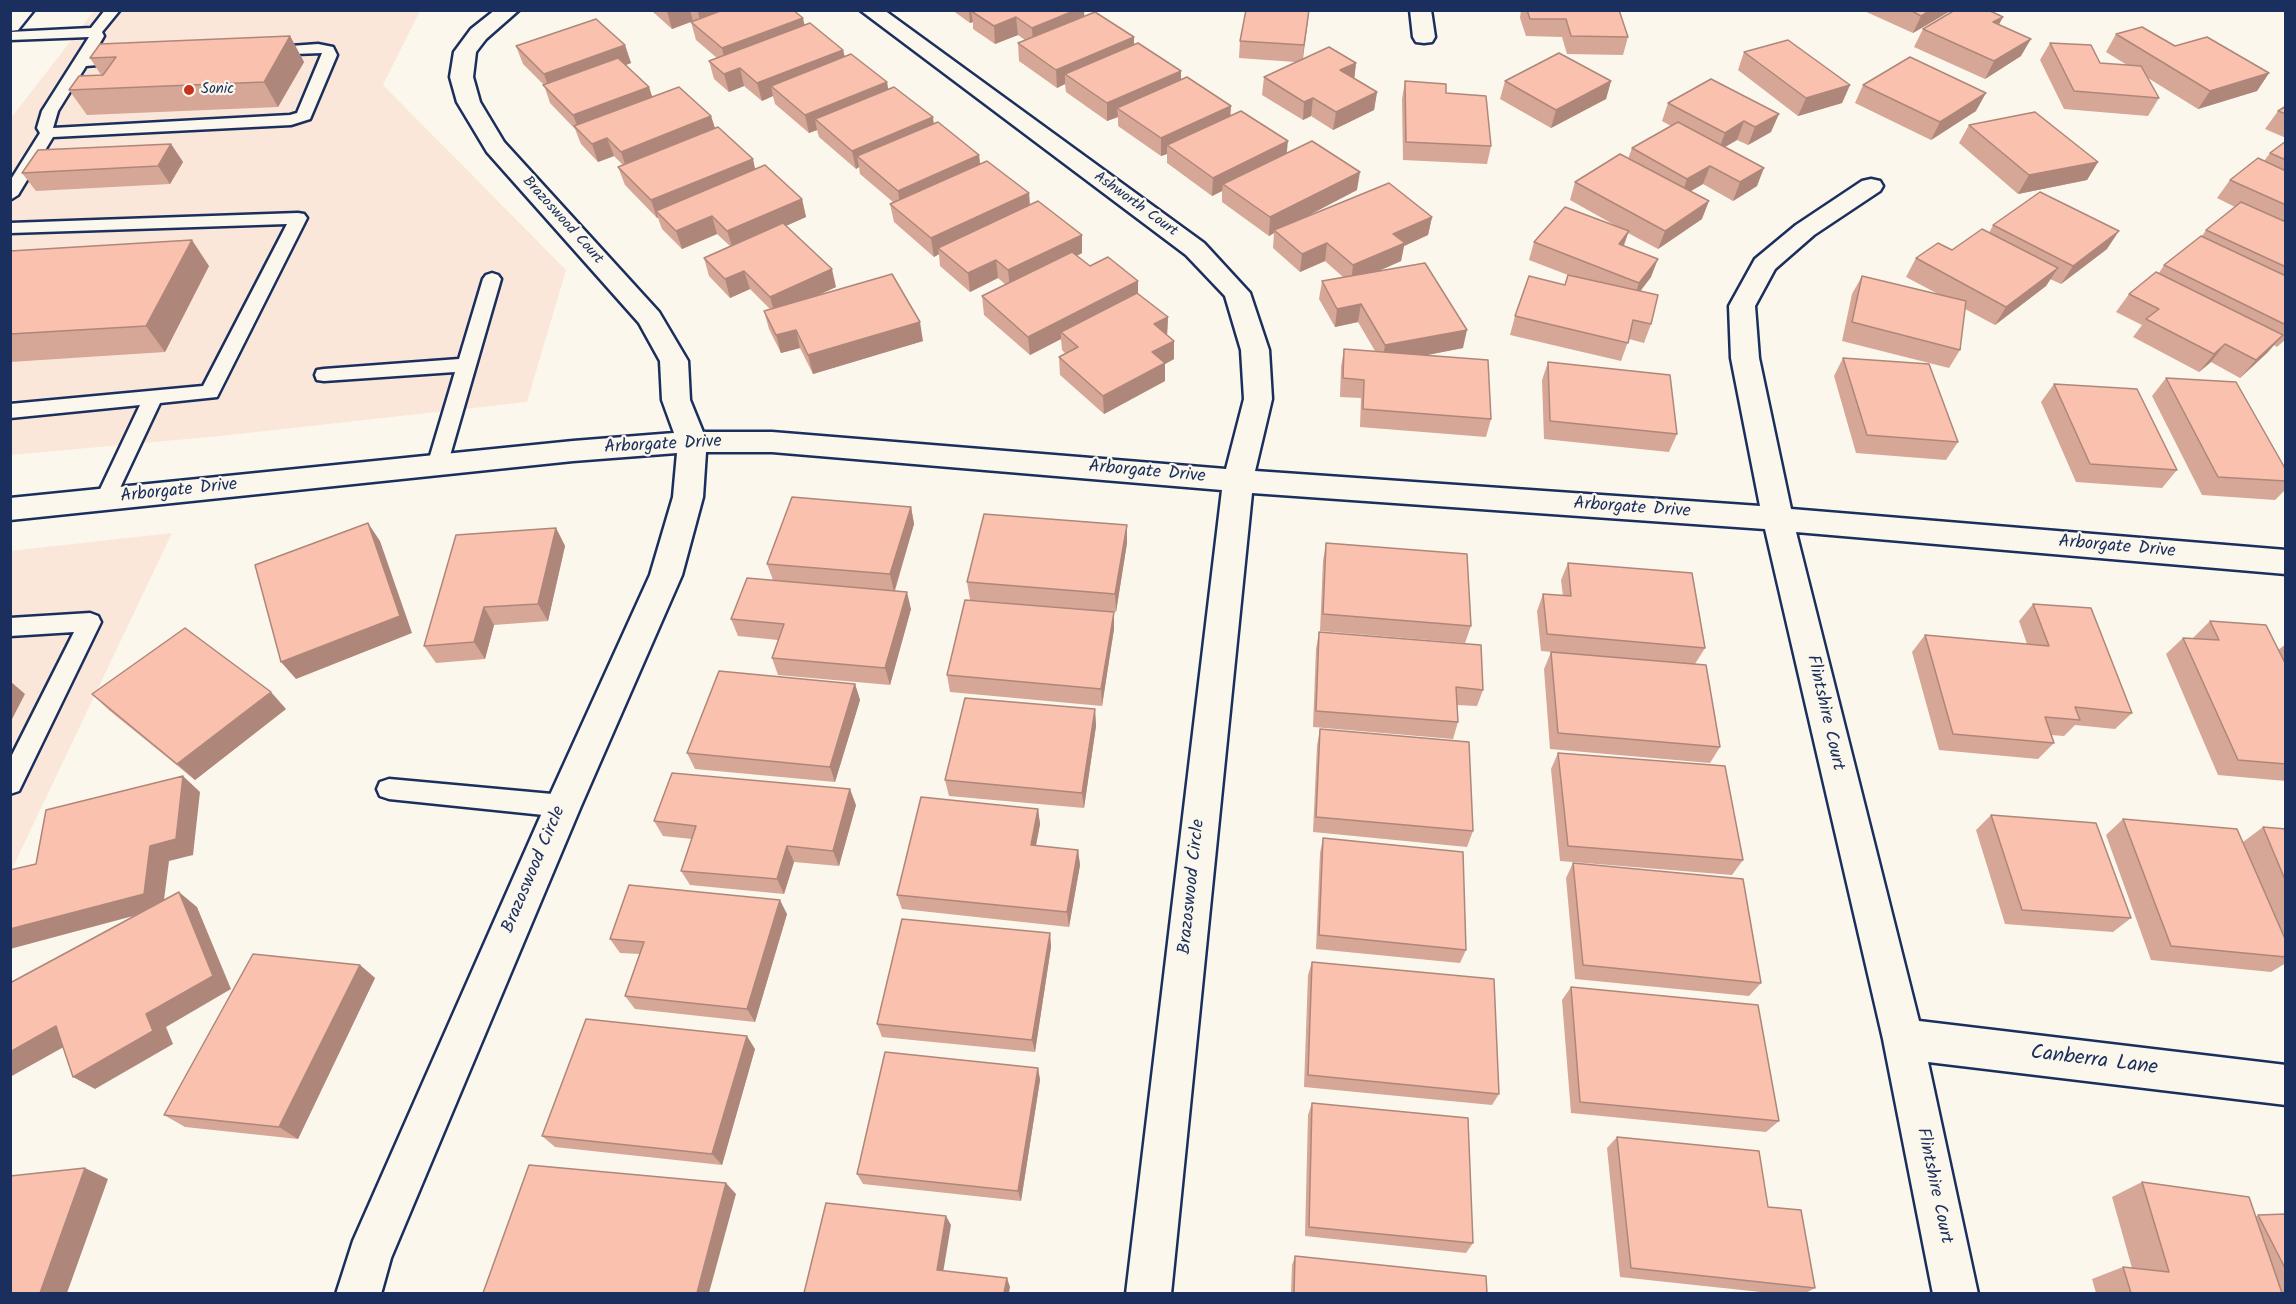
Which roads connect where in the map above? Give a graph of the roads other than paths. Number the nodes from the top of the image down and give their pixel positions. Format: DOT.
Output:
graph roads {
  1 [pos="24,10"];
  2 [pos="112,10"];
  3 [pos="509,10"];
  4 [pos="870,10"];
  5 [pos="1420,10"];
  6 [pos="10,25"];
  7 [pos="95,32"];
  8 [pos="10,36"];
  9 [pos="1424,37"];
  10 [pos="248,52"];
  11 [pos="133,58"];
  12 [pos="81,62"];
  13 [pos="48,133"];
  14 [pos="1871,186"];
  15 [pos="10,195"];
  16 [pos="10,228"];
  17 [pos="492,279"];
  18 [pos="466,364"];
  19 [pos="324,375"];
  20 [pos="153,397"];
  21 [pos="10,411"];
  22 [pos="692,442"];
  23 [pos="437,466"];
  24 [pos="1238,481"];
  25 [pos="105,500"];
  26 [pos="10,509"];
  27 [pos="1778,519"];
  28 [pos="2286,562"];
  29 [pos="10,627"];
  30 [pos="10,784"];
  31 [pos="389,789"];
  32 [pos="563,806"];
  33 [pos="1903,1039"];
  34 [pos="2286,1085"];
  35 [pos="358,1293"];
  36 [pos="1148,1293"];
  37 [pos="1956,1293"];
  1 -- 6 [label="street"];
  2 -- 7 [label="lane"];
  3 -- 22 [label="street, Brazoswood Court"];
  4 -- 24 [label="street, Ashworth Court"];
  5 -- 9 [label="street"];
  7 -- 8 [label="lane"];
  7 -- 12 [label="lane"];
  10 -- 13 [label="lane"];
  11 -- 12 [label="lane"];
  12 -- 13 [label="lane"];
  13 -- 15 [label="lane"];
  14 -- 27 [label="street, Flintshire Court"];
  16 -- 20 [label="lane"];
  17 -- 18 [label="lane"];
  18 -- 19 [label="lane"];
  18 -- 23 [label="lane"];
  20 -- 21 [label="lane"];
  20 -- 25 [label="lane"];
  22 -- 23 [label="street, Arborgate Drive"];
  22 -- 24 [label="street, Arborgate Drive"];
  22 -- 32 [label="street, Brazoswood Circle"];
  23 -- 25 [label="street, Arborgate Drive"];
  24 -- 27 [label="street, Arborgate Drive"];
  24 -- 36 [label="street, Brazoswood Circle"];
  25 -- 26 [label="street, Arborgate Drive"];
  27 -- 28 [label="street, Arborgate Drive"];
  27 -- 33 [label="street, Flintshire Court"];
  29 -- 30 [label="lane"];
  31 -- 32 [label="lane"];
  32 -- 35 [label="street, Brazoswood Circle"];
  33 -- 34 [label="street, Canberra Lane"];
  33 -- 37 [label="street, Flintshire Court"];
}
